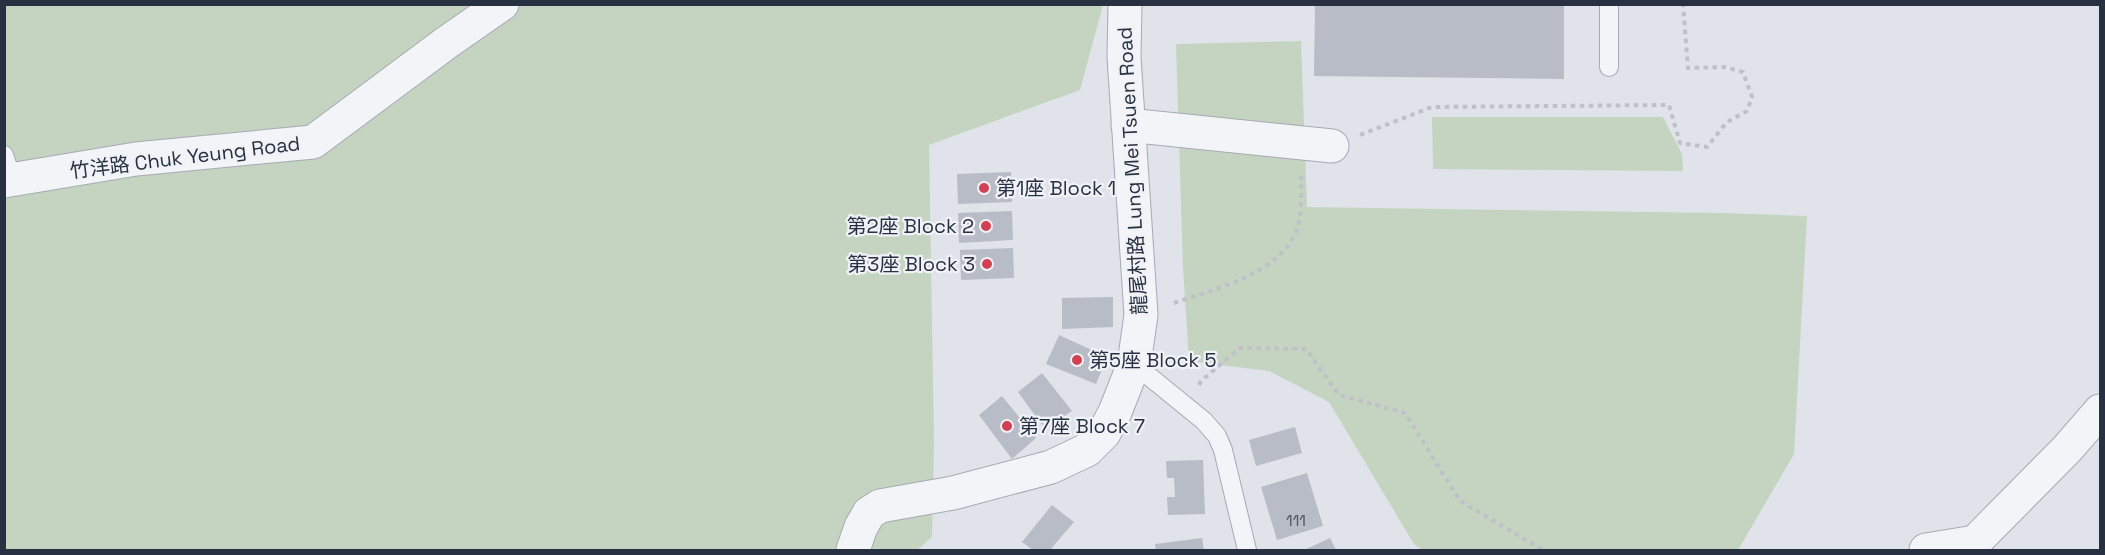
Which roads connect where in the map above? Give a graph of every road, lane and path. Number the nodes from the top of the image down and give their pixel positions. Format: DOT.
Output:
graph roads {
  1 [pos="502,4"];
  2 [pos="1125,4"];
  3 [pos="1609,4"];
  4 [pos="1683,4"];
  5 [pos="1609,67"];
  6 [pos="1128,125"];
  7 [pos="1316,144"];
  8 [pos="7,172"];
  9 [pos="1141,315"];
  10 [pos="1134,364"];
  11 [pos="1188,409"];
  12 [pos="2100,411"];
  13 [pos="853,550"];
  14 [pos="1247,550"];
  15 [pos="1543,550"];
  16 [pos="1926,550"];
  1 -- 8 [label="street, 竹洋路 Chuk Yeung Road"];
  2 -- 6 [label="street, 龍尾村路 Lung Mei Tsuen Road"];
  3 -- 5 [label="lane"];
  4 -- 7 [label="path"];
  6 -- 7 [label="street"];
  6 -- 9 [label="street, 龍尾村路 Lung Mei Tsuen Road"];
  7 -- 9 [label="path"];
  9 -- 10 [label="street, 龍尾村路 Lung Mei Tsuen Road"];
  10 -- 11 [label="lane"];
  10 -- 13 [label="street, 龍尾村路 Lung Mei Tsuen Road"];
  11 -- 14 [label="lane"];
  11 -- 15 [label="path"];
  12 -- 16 [label="street"];
}
